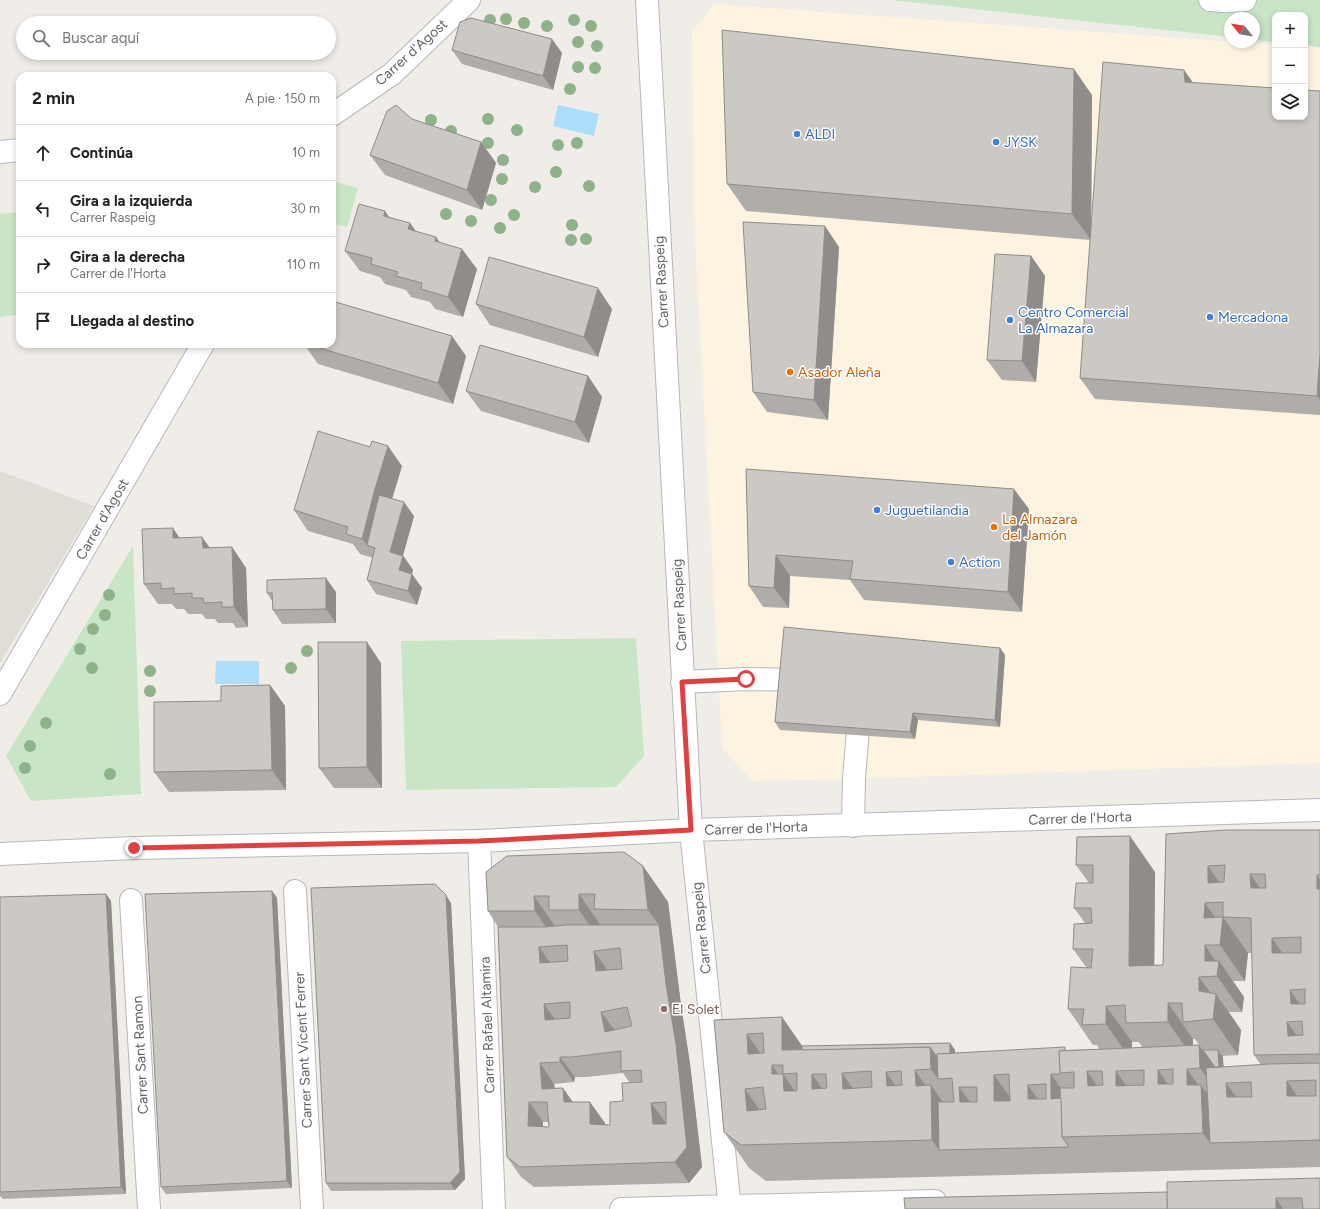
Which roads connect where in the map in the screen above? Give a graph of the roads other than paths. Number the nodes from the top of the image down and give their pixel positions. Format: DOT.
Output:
graph roads {
  1 [pos="468,0"];
  2 [pos="647,0"];
  3 [pos="1210,0"];
  4 [pos="1245,0"];
  5 [pos="336,112"];
  6 [pos="16,150"];
  7 [pos="0,152"];
  8 [pos="201,348"];
  9 [pos="831,680"];
  10 [pos="682,682"];
  11 [pos="861,688"];
  12 [pos="0,694"];
  13 [pos="1320,810"];
  14 [pos="853,826"];
  15 [pos="691,830"];
  16 [pos="479,841"];
  17 [pos="0,854"];
  18 [pos="295,892"];
  19 [pos="131,900"];
  20 [pos="953,1201"];
  21 [pos="729,1207"];
  22 [pos="149,1209"];
  23 [pos="312,1209"];
  24 [pos="494,1209"];
  25 [pos="621,1209"];
  1 -- 5 [label="street, Carrer d'Agost"];
  2 -- 10 [label="street, Carrer Raspeig"];
  3 -- 4 [label="street"];
  6 -- 7 [label="street"];
  8 -- 12 [label="street, Carrer d'Agost"];
  9 -- 10 [label="street"];
  10 -- 15 [label="street, Carrer Raspeig"];
  11 -- 14 [label="street"];
  13 -- 14 [label="street, Carrer de l'Horta"];
  14 -- 15 [label="street, Carrer de l'Horta"];
  15 -- 16 [label="street, Carrer de l'Horta"];
  15 -- 21 [label="street, Carrer Raspeig"];
  16 -- 17 [label="street, Carrer de l'Horta"];
  16 -- 24 [label="street, Carrer Rafael Altamira"];
  18 -- 23 [label="street, Carrer Sant Vicent Ferrer"];
  19 -- 22 [label="street, Carrer Sant Ramon"];
  20 -- 21 [label="street"];
  21 -- 25 [label="street"];
}
